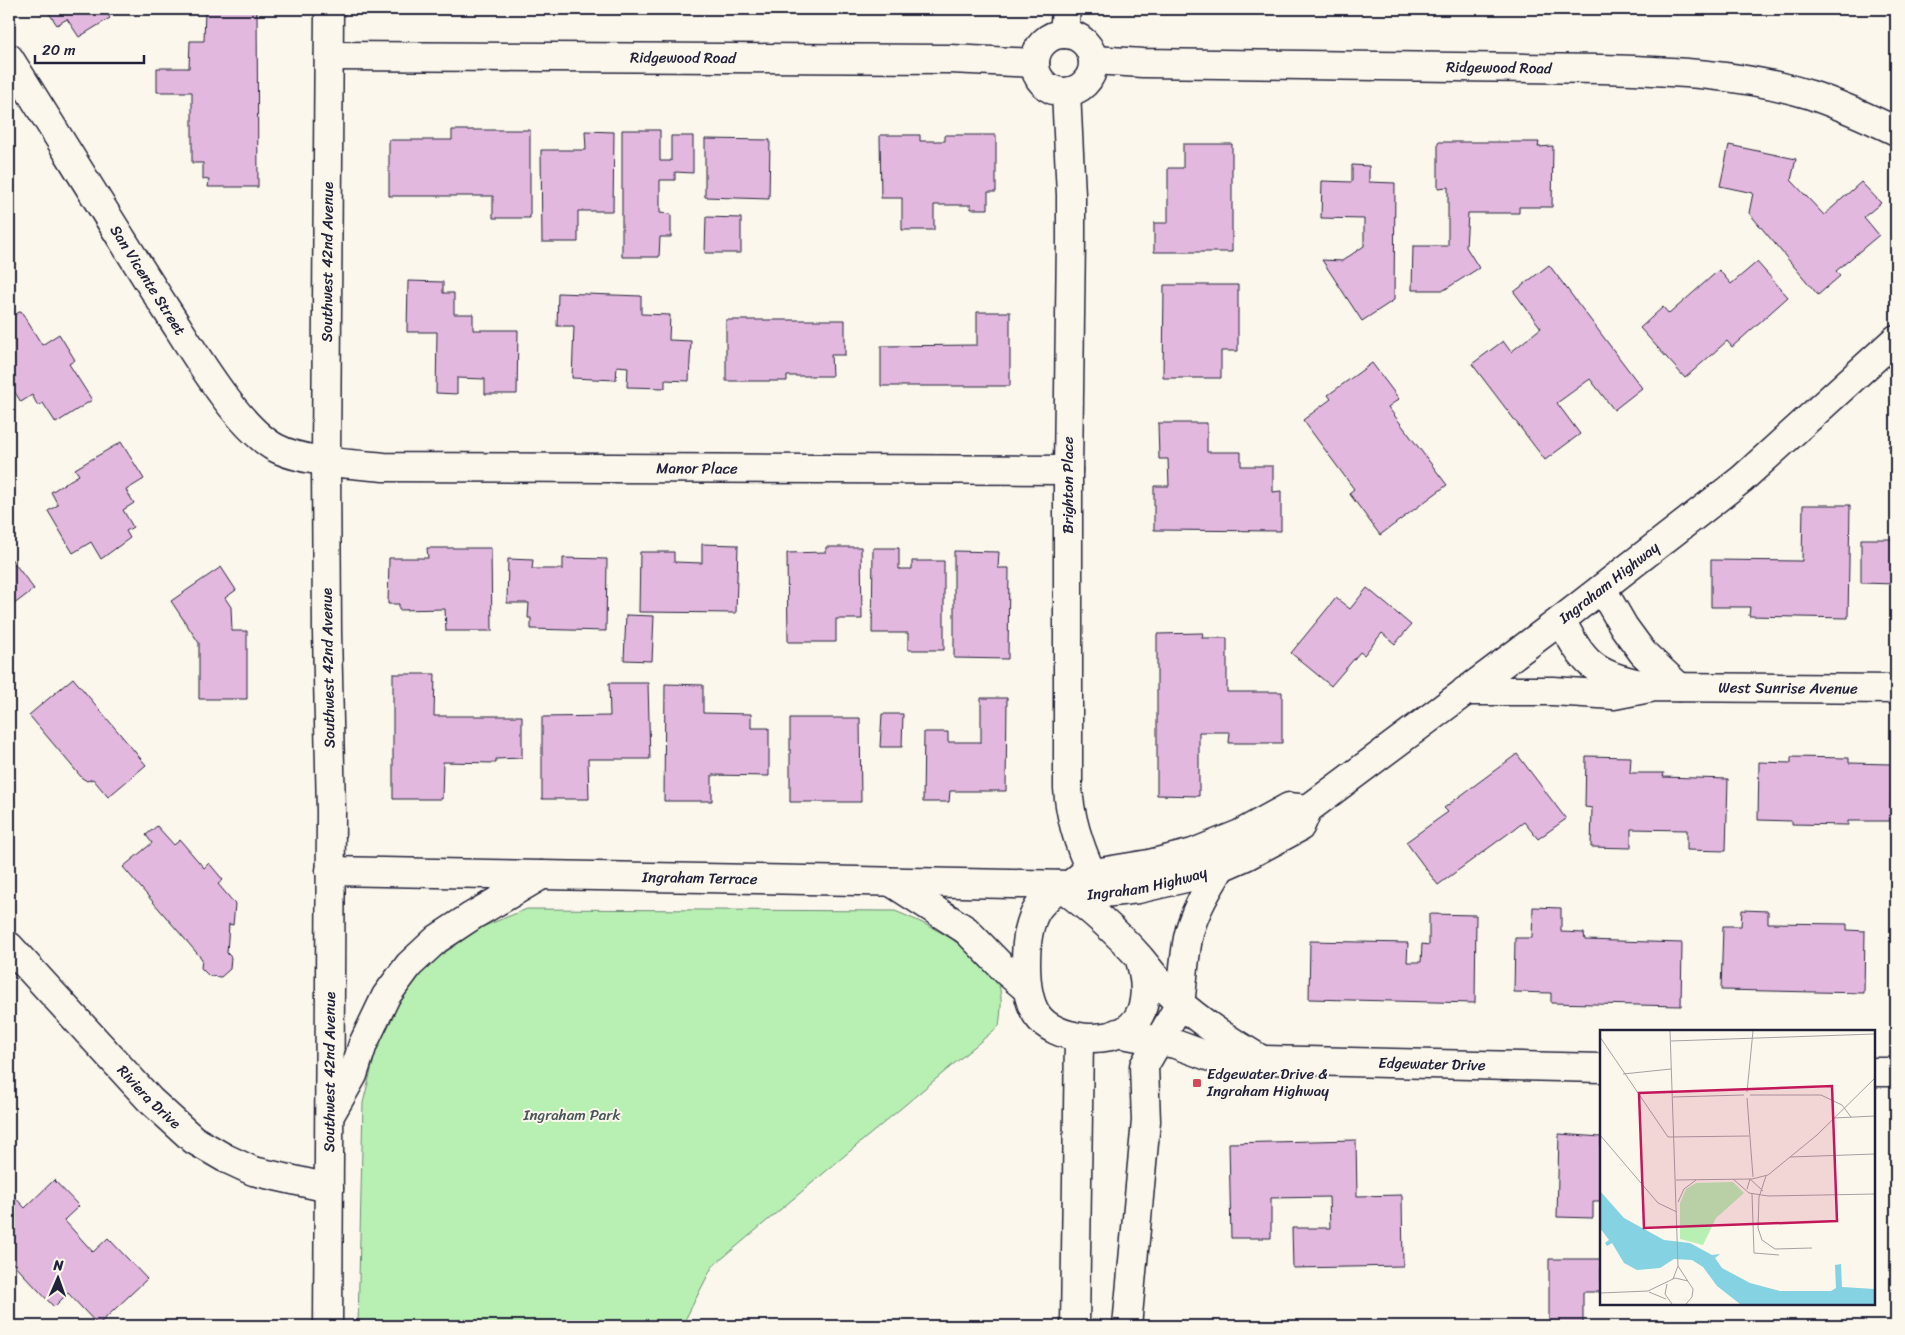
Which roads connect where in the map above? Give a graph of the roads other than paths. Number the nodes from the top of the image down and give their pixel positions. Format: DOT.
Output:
graph roads {
  1 [pos="329,9"];
  2 [pos="1065,21"];
  3 [pos="329,56"];
  4 [pos="9,58"];
  5 [pos="1094,60"];
  6 [pos="1035,63"];
  7 [pos="1066,92"];
  8 [pos="1896,131"];
  9 [pos="1896,339"];
  10 [pos="326,461"];
  11 [pos="1068,470"];
  12 [pos="1602,589"];
  13 [pos="1561,620"];
  14 [pos="1667,687"];
  15 [pos="1896,689"];
  16 [pos="1465,691"];
  17 [pos="1308,809"];
  18 [pos="1221,867"];
  19 [pos="330,871"];
  20 [pos="542,875"];
  21 [pos="1074,881"];
  22 [pos="892,882"];
  23 [pos="9,946"];
  24 [pos="1139,957"];
  25 [pos="1027,989"];
  26 [pos="1180,1004"];
  27 [pos="1117,1034"];
  28 [pos="1079,1038"];
  29 [pos="1159,1040"];
  30 [pos="1262,1060"];
  31 [pos="1144,1066"];
  32 [pos="1600,1068"];
  33 [pos="1875,1072"];
  34 [pos="1896,1072"];
  35 [pos="329,1117"];
  36 [pos="329,1188"];
  37 [pos="328,1326"];
  38 [pos="1075,1326"];
  39 [pos="1126,1326"];
  1 -- 3 [label="street, Southwest 42nd Avenue"];
  2 -- 5 [label="street"];
  2 -- 6 [label="street"];
  3 -- 6 [label="street, Ridgewood Road"];
  3 -- 10 [label="street, Southwest 42nd Avenue"];
  4 -- 10 [label="street, San Vicente Street"];
  5 -- 7 [label="street"];
  5 -- 8 [label="street, Ridgewood Road"];
  6 -- 7 [label="street"];
  7 -- 11 [label="street, Brighton Place"];
  9 -- 12 [label="street, Ingraham Highway"];
  10 -- 11 [label="street, Manor Place"];
  10 -- 19 [label="street, Southwest 42nd Avenue"];
  11 -- 21 [label="street, Brighton Place"];
  12 -- 13 [label="street, Ingraham Highway"];
  12 -- 14 [label="street"];
  13 -- 14 [label="street, West Sunrise Avenue"];
  13 -- 16 [label="street, Ingraham Highway"];
  14 -- 15 [label="street, West Sunrise Avenue"];
  14 -- 16 [label="street, West Sunrise Avenue"];
  16 -- 17 [label="street, Ingraham Highway"];
  17 -- 18 [label="street, Ingraham Highway"];
  17 -- 21 [label="street, Ingraham Highway"];
  18 -- 21 [label="street, Ingraham Highway"];
  18 -- 26 [label="street"];
  19 -- 20 [label="street, Ingraham Terrace"];
  19 -- 35 [label="street, Southwest 42nd Avenue"];
  20 -- 22 [label="street, Ingraham Terrace"];
  20 -- 35 [label="street"];
  21 -- 22 [label="street, Ingraham Terrace"];
  21 -- 24 [label="street"];
  21 -- 25 [label="street"];
  22 -- 25 [label="street"];
  23 -- 36 [label="street, Riviera Drive"];
  24 -- 26 [label="street"];
  24 -- 27 [label="street"];
  25 -- 28 [label="street"];
  26 -- 29 [label="street"];
  26 -- 30 [label="street"];
  27 -- 28 [label="street"];
  27 -- 29 [label="street, Edgewater Drive"];
  27 -- 31 [label="street"];
  28 -- 38 [label="street"];
  29 -- 30 [label="street, Edgewater Drive"];
  29 -- 31 [label="street"];
  30 -- 32 [label="street, Edgewater Drive"];
  31 -- 39 [label="street"];
  33 -- 34 [label="street"];
  35 -- 36 [label="street, Southwest 42nd Avenue"];
  36 -- 37 [label="street, Southwest 42nd Avenue"];
}
